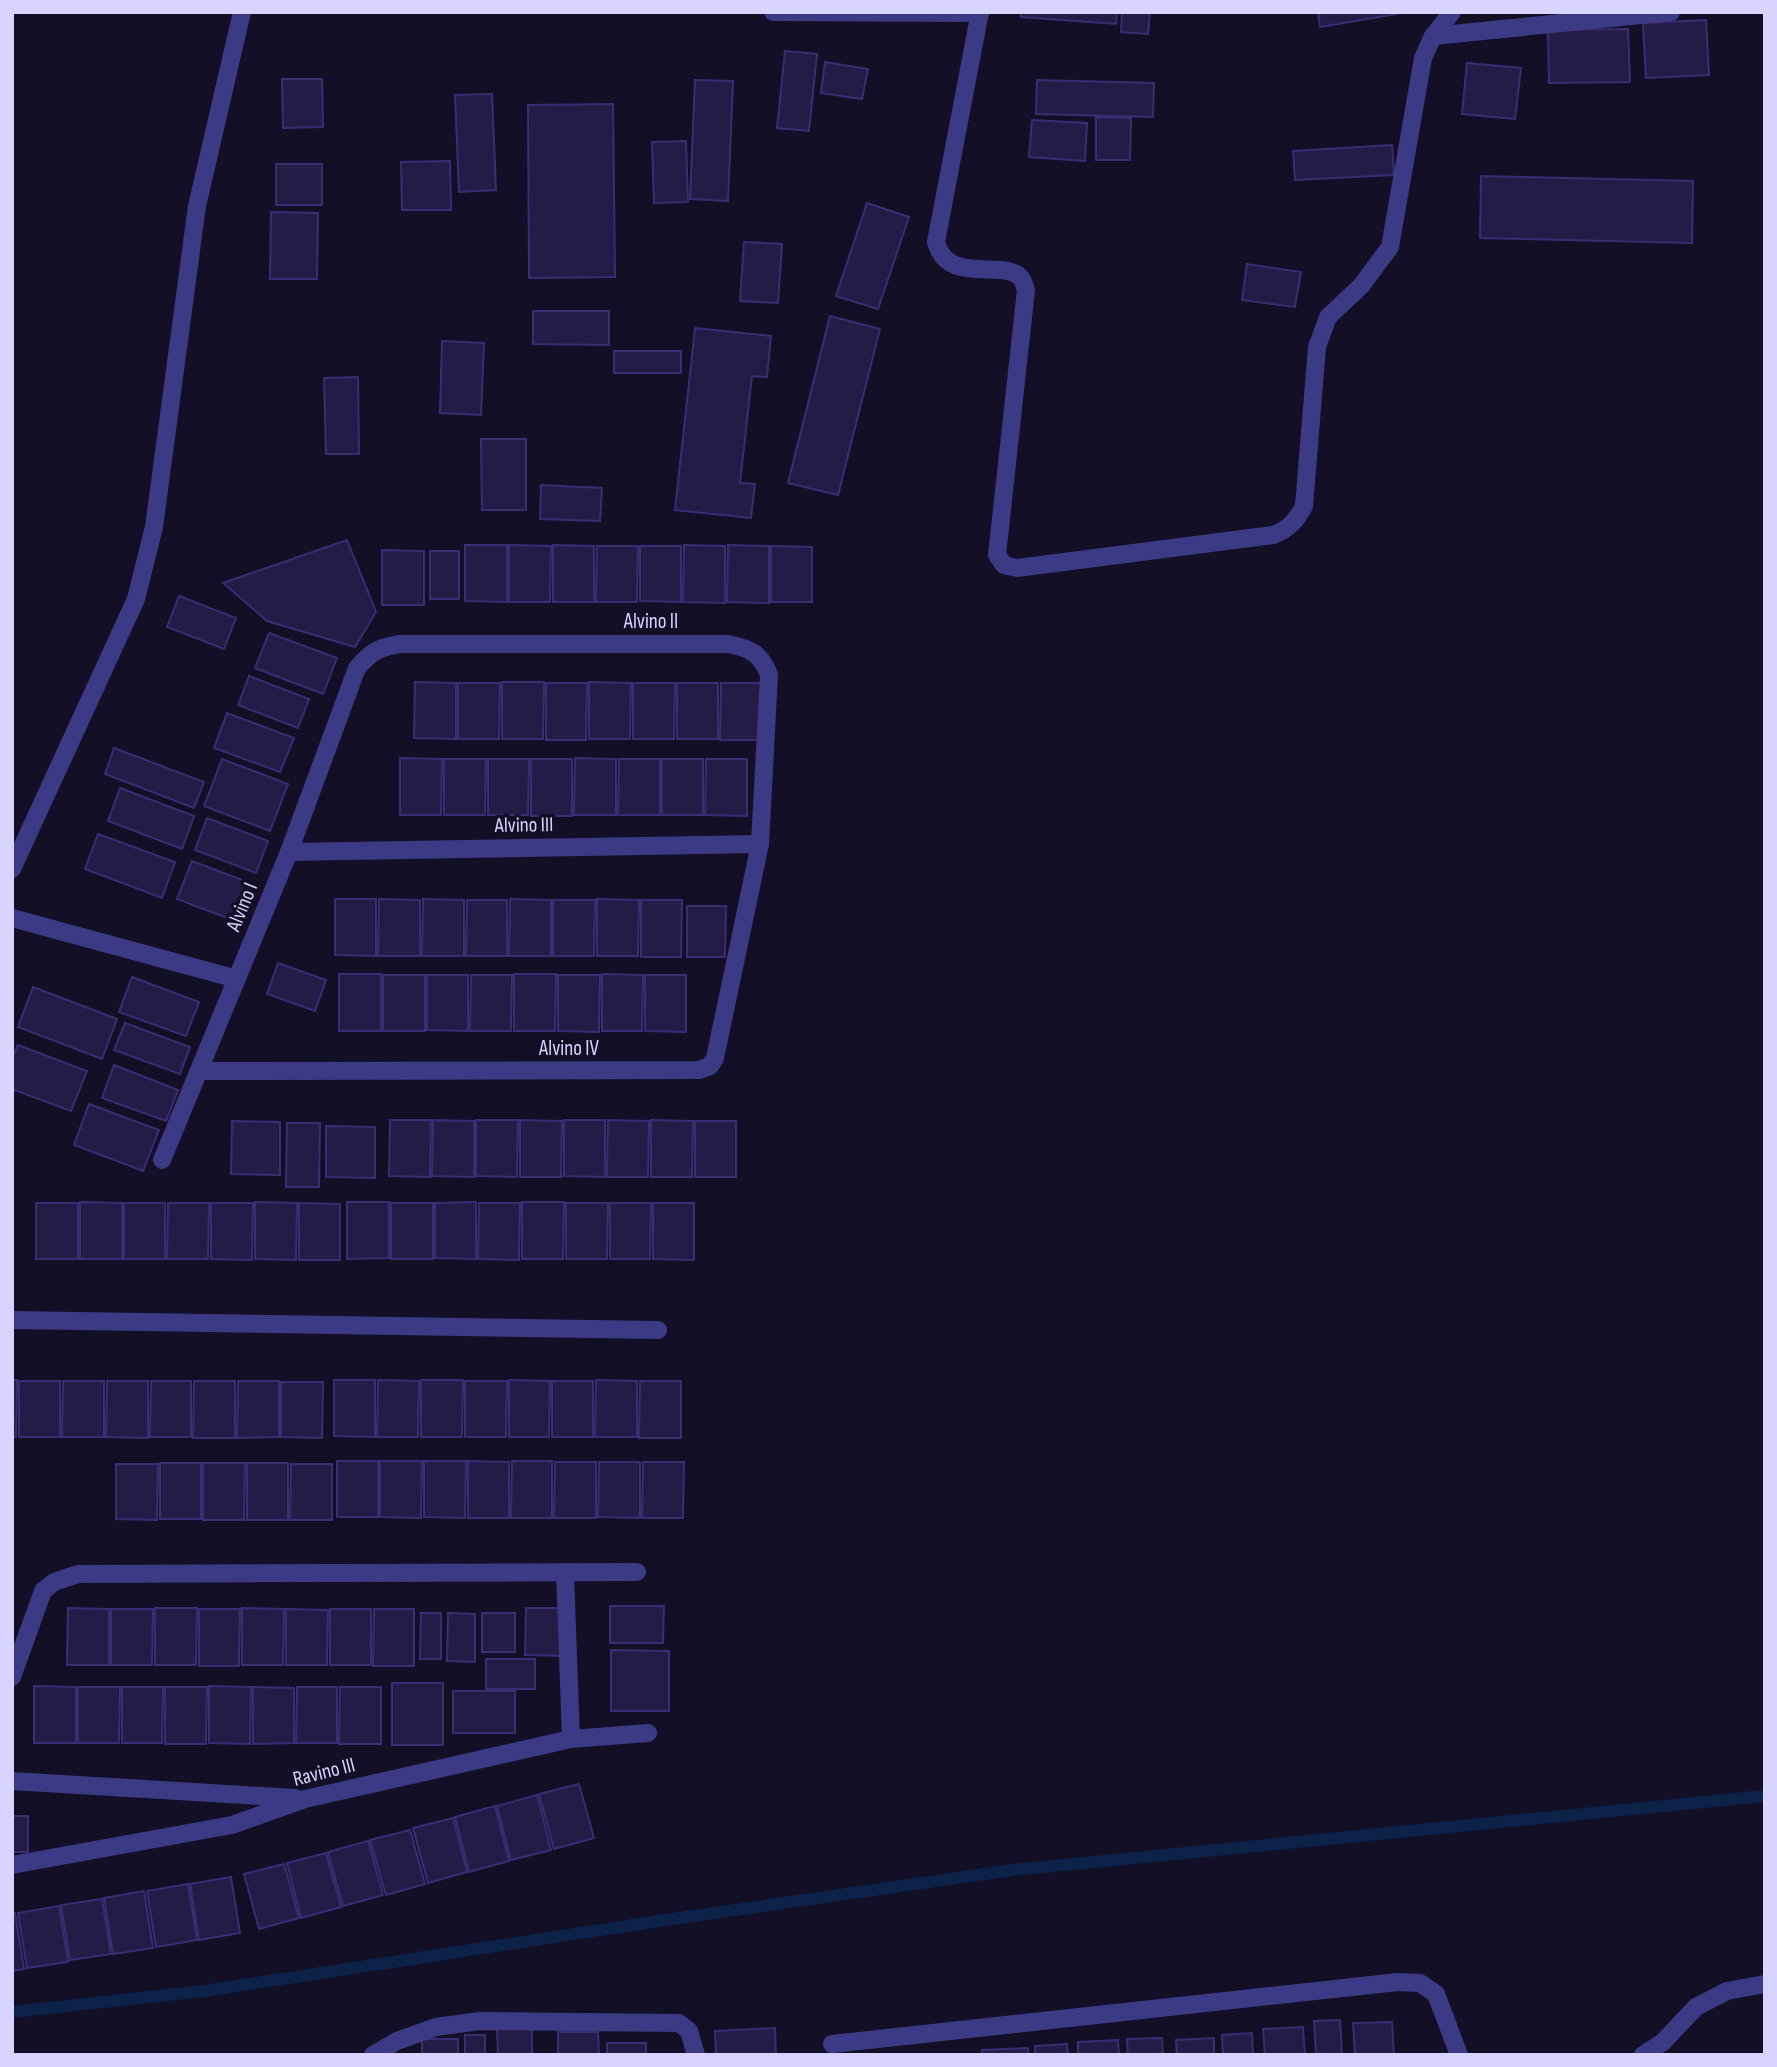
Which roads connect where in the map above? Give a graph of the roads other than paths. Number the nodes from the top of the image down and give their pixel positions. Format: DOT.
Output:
graph roads {
  1 [pos="242,12"];
  2 [pos="773,12"];
  3 [pos="1452,12"];
  4 [pos="1671,12"];
  5 [pos="980,13"];
  6 [pos="1433,36"];
  7 [pos="357,668"];
  8 [pos="760,844"];
  9 [pos="289,852"];
  10 [pos="12,869"];
  11 [pos="12,918"];
  12 [pos="237,979"];
  13 [pos="199,1071"];
  14 [pos="162,1160"];
  15 [pos="12,1320"];
  16 [pos="658,1330"];
  17 [pos="637,1572"];
  18 [pos="565,1573"];
  19 [pos="12,1677"];
  20 [pos="648,1732"];
  21 [pos="571,1739"];
  22 [pos="12,1782"];
  23 [pos="305,1799"];
  24 [pos="12,1865"];
  25 [pos="1765,1984"];
  26 [pos="832,2044"];
  27 [pos="373,2055"];
  28 [pos="696,2055"];
  29 [pos="1459,2055"];
  30 [pos="1643,2055"];
  1 -- 10 [label="street"];
  2 -- 5 [label="street"];
  3 -- 6 [label="street"];
  4 -- 6 [label="street"];
  5 -- 6 [label="street"];
  7 -- 8 [label="street, Alvino II"];
  7 -- 9 [label="street, Alvino I"];
  8 -- 9 [label="street, Alvino III"];
  8 -- 13 [label="street, Alvino IV"];
  9 -- 12 [label="street, Alvino I"];
  11 -- 12 [label="street"];
  12 -- 13 [label="street, Alvino I"];
  13 -- 14 [label="street, Alvino I"];
  15 -- 16 [label="street"];
  17 -- 18 [label="street"];
  18 -- 19 [label="street"];
  18 -- 21 [label="street"];
  20 -- 21 [label="street, Ravino III"];
  21 -- 23 [label="street, Ravino III"];
  22 -- 23 [label="street"];
  23 -- 24 [label="street, Ravino III"];
  25 -- 30 [label="street"];
  26 -- 29 [label="street"];
  27 -- 28 [label="street"];
}
